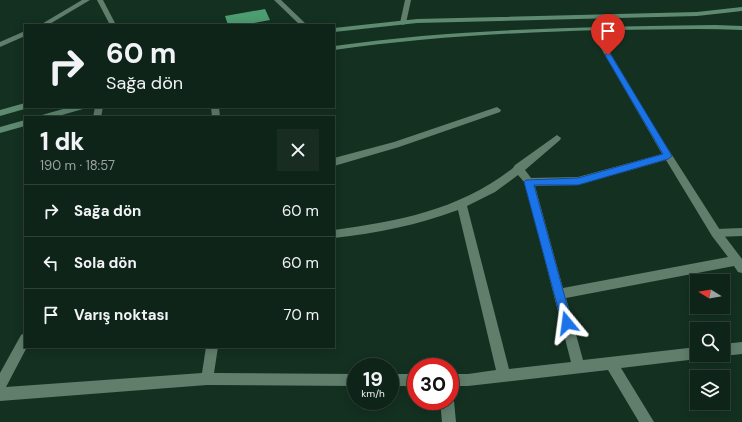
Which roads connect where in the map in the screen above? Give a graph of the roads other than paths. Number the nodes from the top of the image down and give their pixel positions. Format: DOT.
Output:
graph roads {
  1 [pos="87,0"];
  2 [pos="100,0"];
  3 [pos="277,0"];
  4 [pos="408,0"];
  5 [pos="742,9"];
  6 [pos="403,23"];
  7 [pos="45,24"];
  8 [pos="112,24"];
  9 [pos="303,24"];
  10 [pos="742,28"];
  11 [pos="593,29"];
  12 [pos="335,30"];
  13 [pos="24,33"];
  14 [pos="0,45"];
  15 [pos="335,48"];
  16 [pos="24,106"];
  17 [pos="76,108"];
  18 [pos="497,110"];
  19 [pos="0,113"];
  20 [pos="48,116"];
  21 [pos="24,123"];
  22 [pos="0,130"];
  23 [pos="557,138"];
  24 [pos="668,156"];
  25 [pos="335,162"];
  26 [pos="518,168"];
  27 [pos="529,182"];
  28 [pos="462,205"];
  29 [pos="742,232"];
  30 [pos="716,233"];
  31 [pos="335,234"];
  32 [pos="739,264"];
  33 [pos="559,294"];
  34 [pos="24,341"];
  35 [pos="212,348"];
  36 [pos="742,348"];
  37 [pos="730,349"];
  38 [pos="690,354"];
  39 [pos="611,363"];
  40 [pos="579,367"];
  41 [pos="504,376"];
  42 [pos="208,379"];
  43 [pos="347,380"];
  44 [pos="459,380"];
  45 [pos="0,386"];
  46 [pos="0,394"];
  47 [pos="448,410"];
  48 [pos="449,422"];
  49 [pos="647,422"];
  1 -- 7 [label="street"];
  2 -- 8 [label="street"];
  3 -- 9 [label="street"];
  4 -- 6 [label="street"];
  5 -- 6 [label="main road"];
  6 -- 12 [label="main road"];
  10 -- 11 [label="main road"];
  11 -- 15 [label="main road"];
  11 -- 24 [label="street"];
  13 -- 14 [label="street"];
  16 -- 19 [label="main road"];
  17 -- 20 [label="main road"];
  18 -- 25 [label="street"];
  21 -- 22 [label="main road"];
  23 -- 26 [label="street"];
  24 -- 27 [label="street"];
  24 -- 30 [label="street"];
  26 -- 27 [label="street"];
  26 -- 28 [label="street"];
  27 -- 33 [label="street"];
  28 -- 31 [label="street"];
  28 -- 41 [label="street"];
  29 -- 30 [label="lane"];
  30 -- 32 [label="street"];
  32 -- 33 [label="street"];
  33 -- 40 [label="street"];
  34 -- 45 [label="street"];
  35 -- 42 [label="street"];
  36 -- 37 [label="street"];
  38 -- 39 [label="street"];
  39 -- 40 [label="street"];
  39 -- 49 [label="street"];
  40 -- 41 [label="street"];
  41 -- 44 [label="street"];
  42 -- 43 [label="street"];
  42 -- 46 [label="street"];
  47 -- 48 [label="street"];
}
